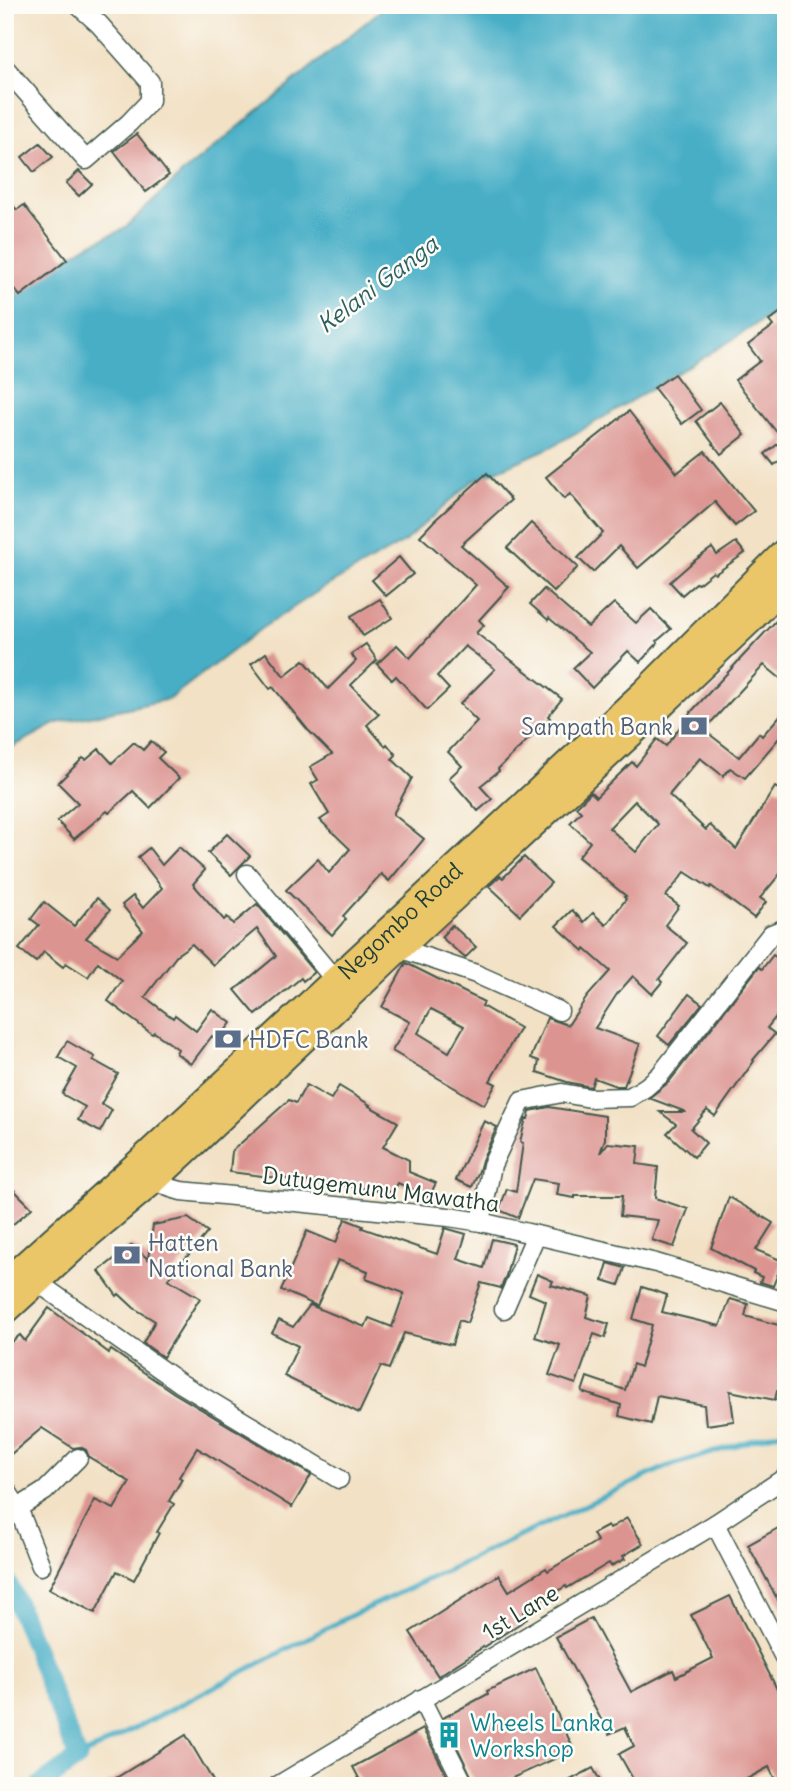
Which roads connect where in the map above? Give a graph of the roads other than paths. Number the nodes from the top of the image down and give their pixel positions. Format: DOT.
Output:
graph roads {
  1 [pos="78,5"];
  2 [pos="5,68"];
  3 [pos="786,551"];
  4 [pos="786,583"];
  5 [pos="247,874"];
  6 [pos="786,928"];
  7 [pos="399,948"];
  8 [pos="335,980"];
  9 [pos="559,1011"];
  10 [pos="146,1172"];
  11 [pos="481,1222"];
  12 [pos="536,1235"];
  13 [pos="37,1282"];
  14 [pos="5,1283"];
  15 [pos="786,1302"];
  16 [pos="503,1309"];
  17 [pos="5,1311"];
  18 [pos="78,1458"];
  19 [pos="786,1477"];
  20 [pos="339,1479"];
  21 [pos="5,1488"];
  22 [pos="18,1508"];
  23 [pos="715,1524"];
  24 [pos="41,1566"];
  25 [pos="786,1661"];
  26 [pos="421,1699"];
  27 [pos="277,1786"];
  28 [pos="465,1786"];
  1 -- 2 [label="street"];
  3 -- 8 [label="highway, Negombo Road"];
  4 -- 7 [label="highway, Negombo Road"];
  5 -- 8 [label="street"];
  6 -- 11 [label="street"];
  7 -- 9 [label="street"];
  7 -- 10 [label="highway, Negombo Road"];
  8 -- 10 [label="highway, Negombo Road"];
  10 -- 11 [label="street, Dutugemunu Mawatha"];
  10 -- 13 [label="highway, Negombo Road"];
  10 -- 14 [label="highway, Negombo Road"];
  11 -- 12 [label="street, Dutugemunu Mawatha"];
  12 -- 15 [label="street, Dutugemunu Mawatha"];
  12 -- 16 [label="street"];
  13 -- 17 [label="highway, Negombo Road"];
  13 -- 20 [label="street"];
  18 -- 22 [label="street"];
  19 -- 23 [label="street, 1st Lane"];
  21 -- 22 [label="street"];
  22 -- 24 [label="street"];
  23 -- 25 [label="street"];
  23 -- 26 [label="street, 1st Lane"];
  26 -- 27 [label="street, 1st Lane"];
  26 -- 28 [label="street"];
}
